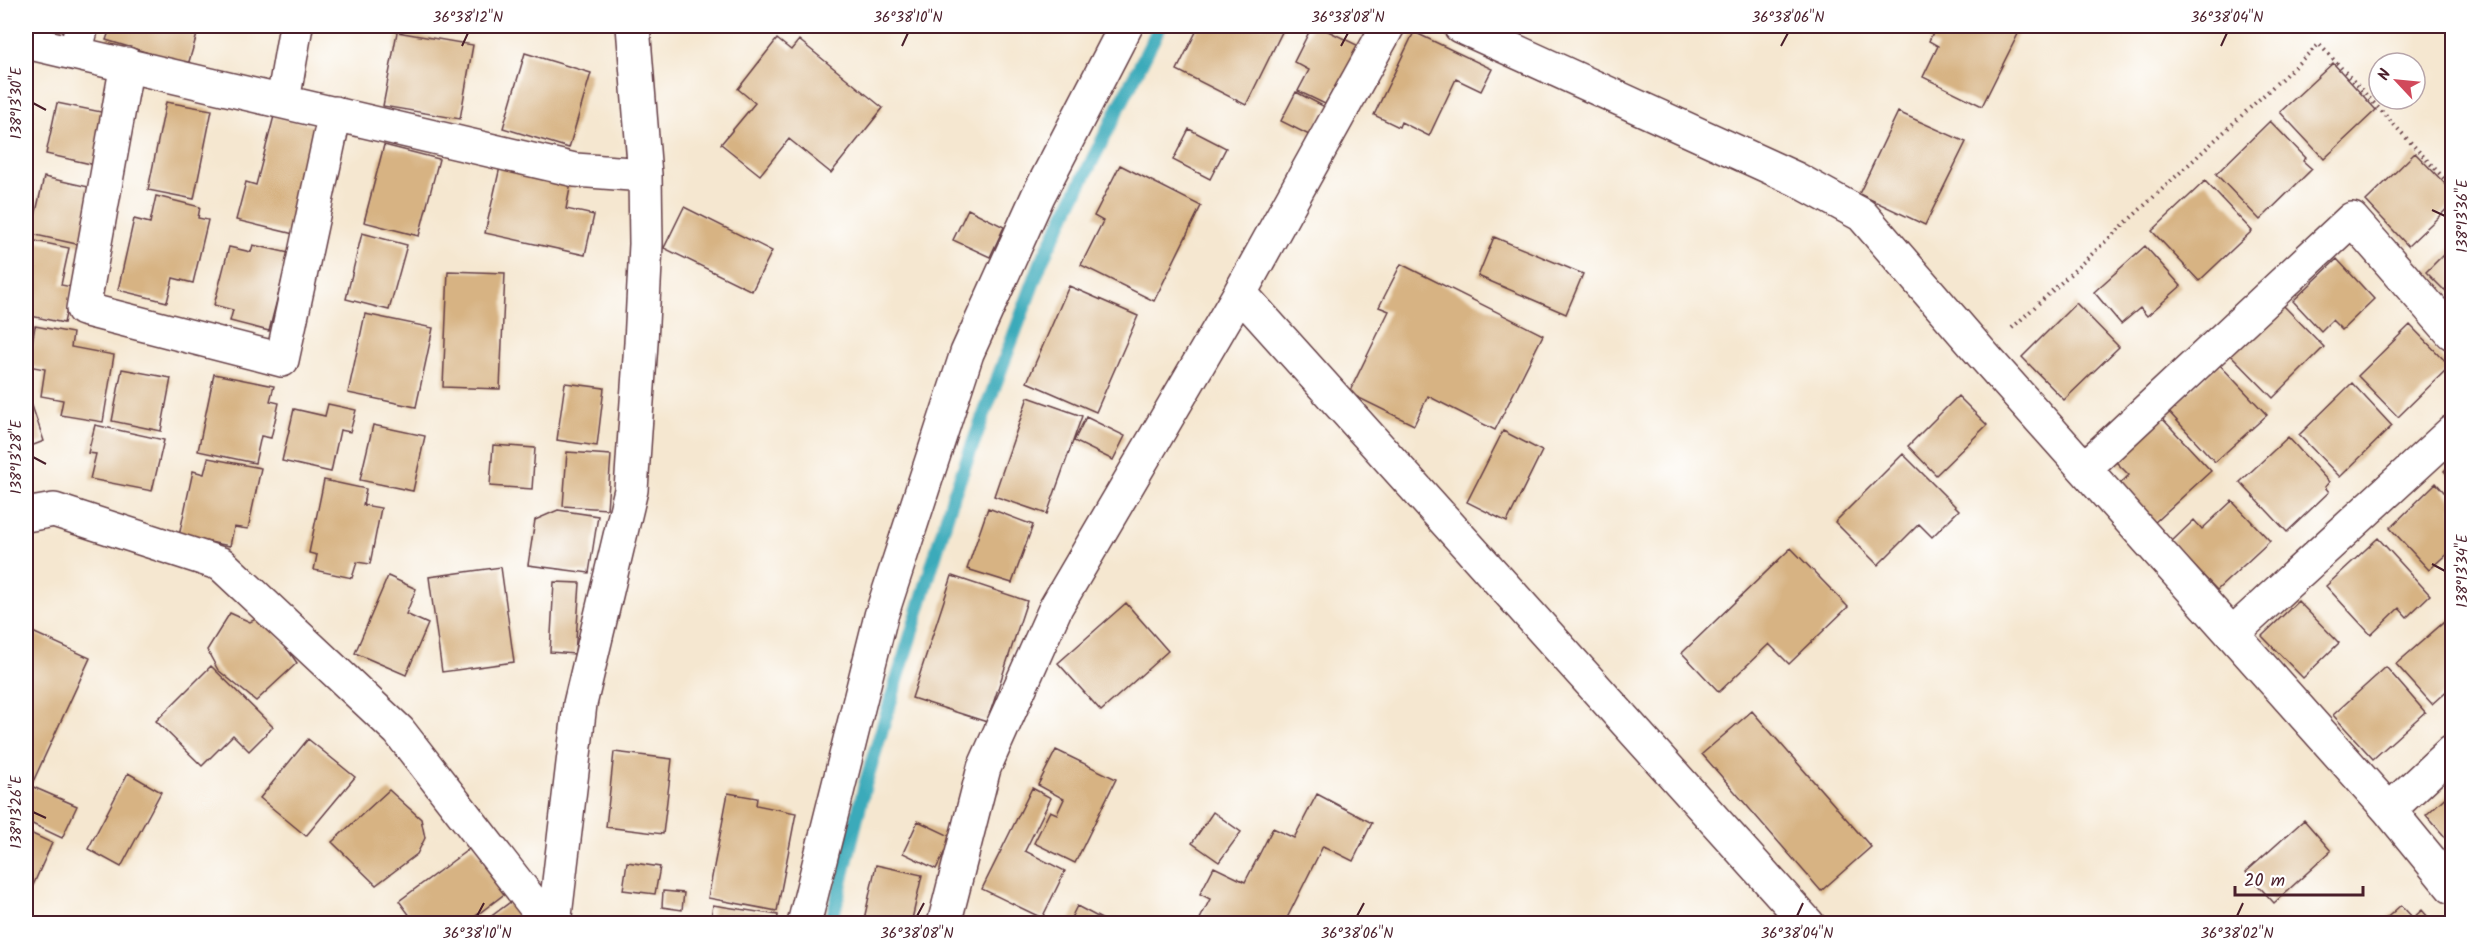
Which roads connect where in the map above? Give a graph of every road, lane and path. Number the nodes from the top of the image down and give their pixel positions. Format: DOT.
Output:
graph roads {
  1 [pos="296,26"];
  2 [pos="633,26"];
  3 [pos="1126,26"];
  4 [pos="1460,26"];
  5 [pos="1379,28"];
  6 [pos="78,39"];
  7 [pos="26,42"];
  8 [pos="128,64"];
  9 [pos="283,101"];
  10 [pos="335,113"];
  11 [pos="645,174"];
  12 [pos="2452,187"];
  13 [pos="1240,293"];
  14 [pos="2452,333"];
  15 [pos="1983,355"];
  16 [pos="2452,432"];
  17 [pos="2085,468"];
  18 [pos="26,515"];
  19 [pos="2233,633"];
  20 [pos="2452,751"];
  21 [pos="2389,810"];
  22 [pos="2452,887"];
  23 [pos="1795,918"];
  24 [pos="551,924"];
  25 [pos="804,924"];
  26 [pos="944,924"];
  1 -- 9 [label="street"];
  2 -- 11 [label="street"];
  3 -- 25 [label="street"];
  4 -- 15 [label="street"];
  5 -- 13 [label="street"];
  6 -- 7 [label="street"];
  6 -- 8 [label="street"];
  8 -- 9 [label="street"];
  8 -- 10 [label="street"];
  9 -- 10 [label="street"];
  10 -- 11 [label="street"];
  11 -- 24 [label="street"];
  12 -- 15 [label="path"];
  13 -- 23 [label="street"];
  13 -- 26 [label="street"];
  14 -- 17 [label="street"];
  15 -- 17 [label="street"];
  16 -- 19 [label="street"];
  17 -- 19 [label="street"];
  18 -- 24 [label="street"];
  19 -- 21 [label="street"];
  20 -- 21 [label="street"];
  21 -- 22 [label="street"];
}
